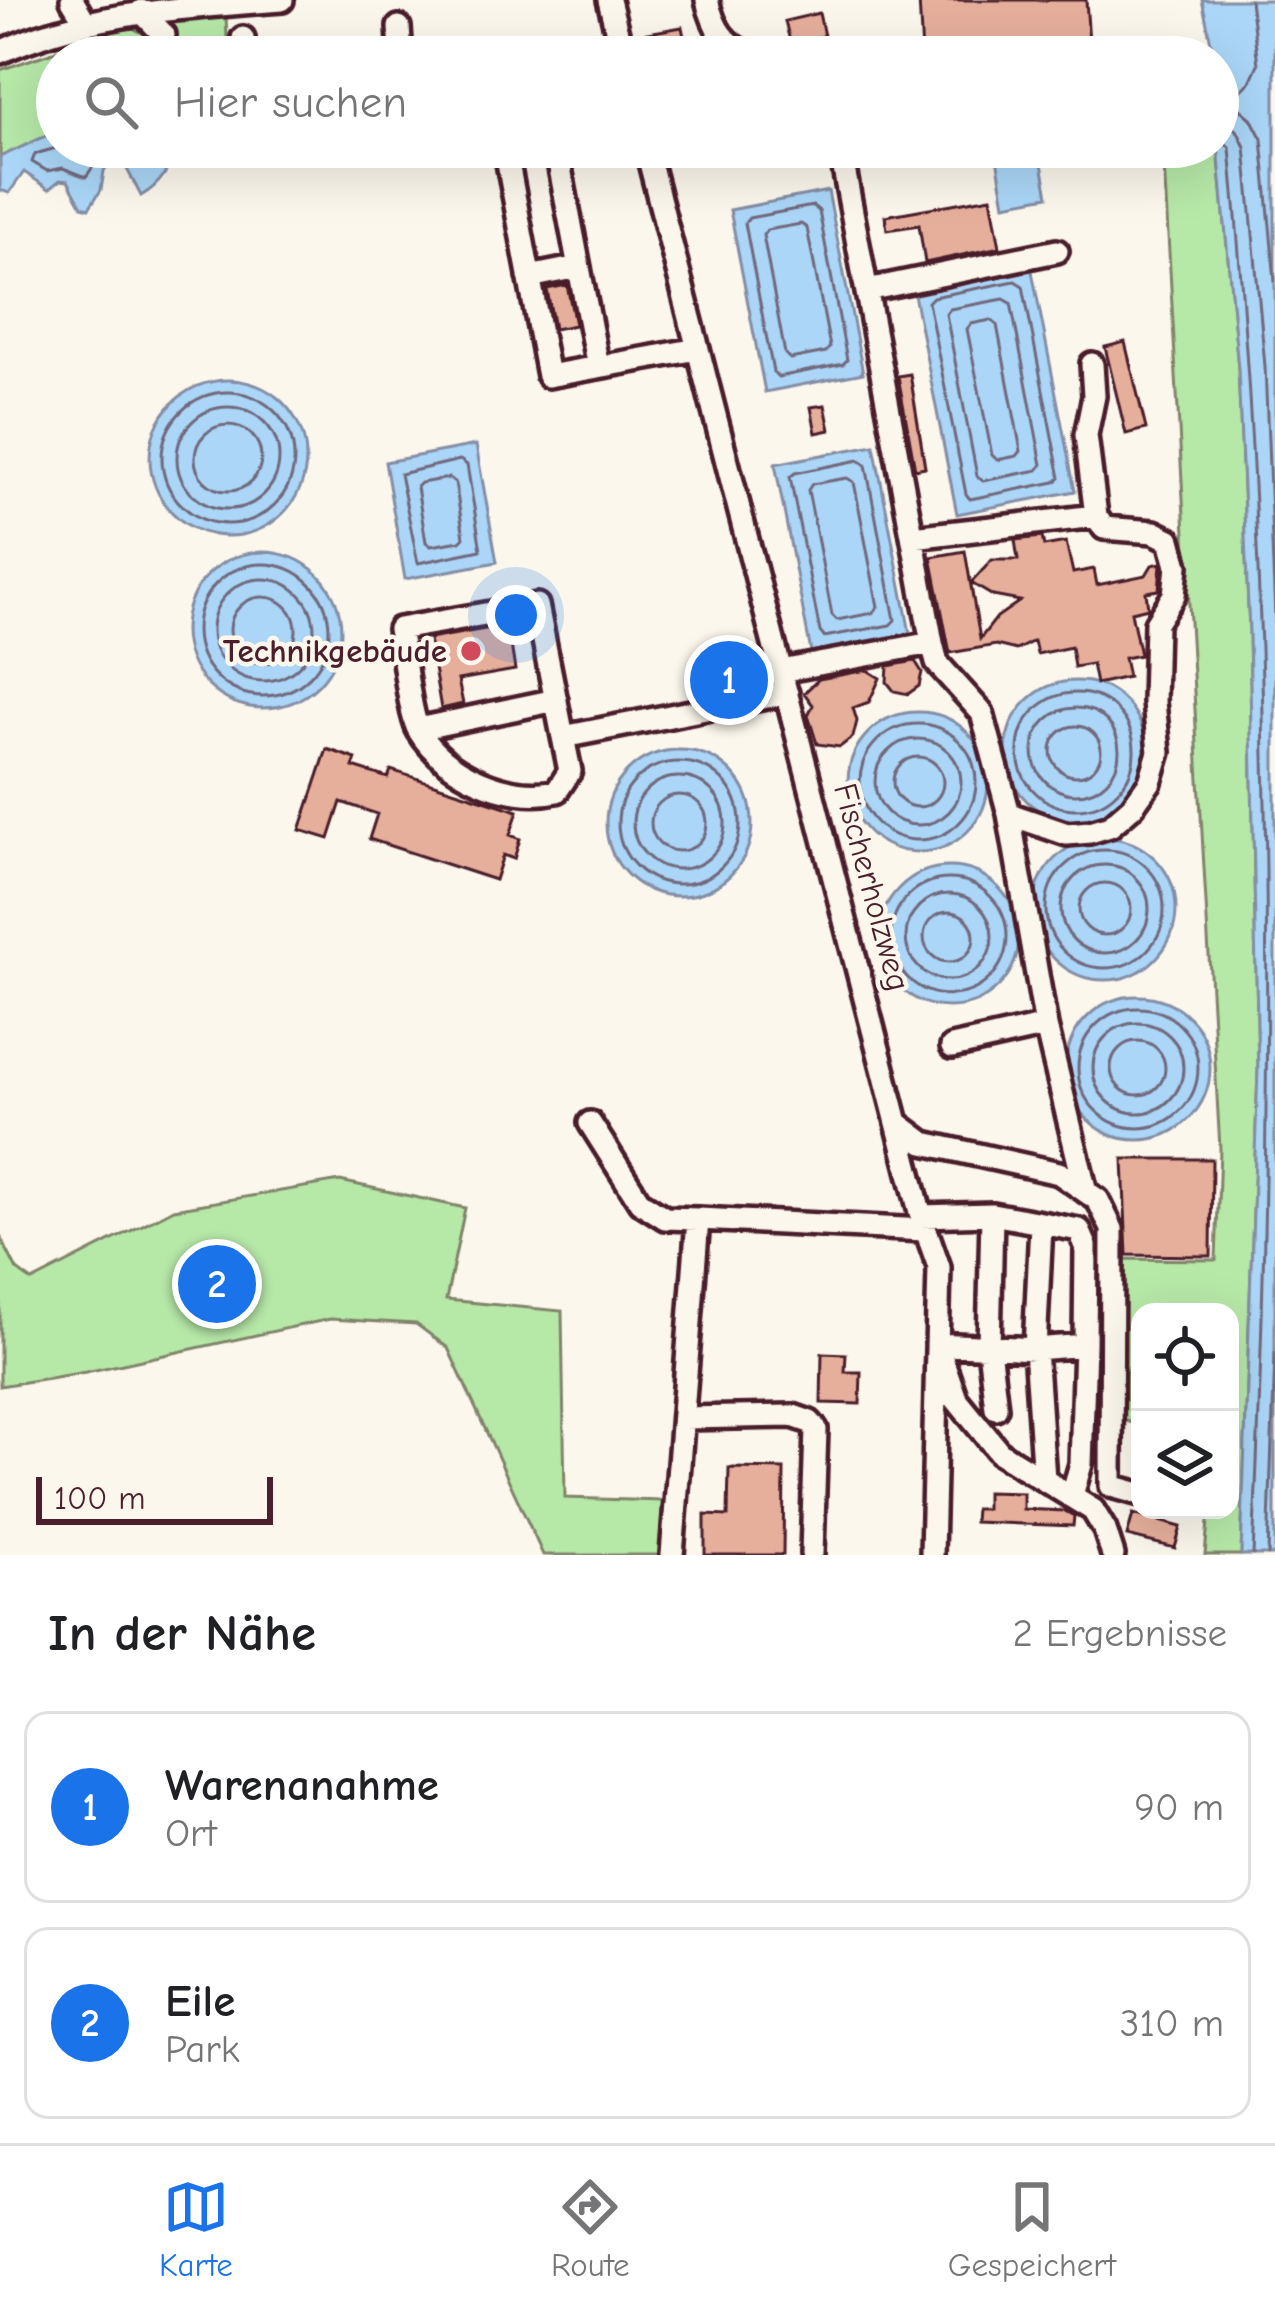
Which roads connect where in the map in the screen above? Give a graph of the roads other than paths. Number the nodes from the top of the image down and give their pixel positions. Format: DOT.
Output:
graph roads {
  1 [pos="73,0"];
  2 [pos="282,0"];
  3 [pos="608,0"];
  4 [pos="706,0"];
  5 [pos="141,11"];
  6 [pos="86,23"];
  7 [pos="399,27"];
  8 [pos="164,35"];
  9 [pos="39,36"];
  10 [pos="400,36"];
  11 [pos="617,36"];
  12 [pos="720,36"];
  13 [pos="36,37"];
  14 [pos="0,52"];
  15 [pos="509,168"];
  16 [pos="560,168"];
  17 [pos="651,168"];
  18 [pos="844,168"];
  19 [pos="1057,251"];
  20 [pos="579,267"];
  21 [pos="529,277"];
  22 [pos="867,290"];
  23 [pos="698,349"];
  24 [pos="1092,364"];
  25 [pos="598,367"];
  26 [pos="1096,516"];
  27 [pos="913,537"];
  28 [pos="932,643"];
  29 [pos="784,682"];
  30 [pos="556,700"];
  31 [pos="418,729"];
  32 [pos="563,736"];
  33 [pos="1009,814"];
  34 [pos="1046,1026"];
  35 [pos="952,1047"];
  36 [pos="590,1123"];
  37 [pos="900,1125"];
  38 [pos="1086,1192"];
  39 [pos="992,1214"];
  40 [pos="698,1219"];
  41 [pos="923,1223"];
  42 [pos="1041,1224"];
  43 [pos="937,1344"];
  44 [pos="1085,1346"];
  45 [pos="989,1348"];
  46 [pos="1035,1349"];
  47 [pos="996,1408"];
  48 [pos="683,1418"];
  49 [pos="1044,1478"];
  50 [pos="1111,1486"];
  51 [pos="1131,1492"];
  52 [pos="1072,1495"];
  53 [pos="1105,1530"];
  54 [pos="812,1553"];
  55 [pos="672,1555"];
  56 [pos="932,1555"];
  57 [pos="1110,1555"];
  1 -- 6 [label="street"];
  2 -- 5 [label="street"];
  3 -- 11 [label="street"];
  4 -- 12 [label="street"];
  5 -- 6 [label="street"];
  5 -- 8 [label="street"];
  6 -- 9 [label="street"];
  7 -- 10 [label="street"];
  13 -- 14 [label="street"];
  15 -- 21 [label="street"];
  16 -- 20 [label="street"];
  17 -- 23 [label="street, Fischerholzweg"];
  18 -- 22 [label="street"];
  19 -- 22 [label="street"];
  20 -- 21 [label="street"];
  20 -- 25 [label="street"];
  21 -- 25 [label="street"];
  22 -- 27 [label="street"];
  23 -- 25 [label="street"];
  23 -- 29 [label="street, Fischerholzweg"];
  24 -- 26 [label="street"];
  26 -- 27 [label="street"];
  26 -- 33 [label="street"];
  27 -- 28 [label="street"];
  28 -- 29 [label="street"];
  28 -- 33 [label="street"];
  29 -- 32 [label="street"];
  29 -- 37 [label="street, Fischerholzweg"];
  30 -- 31 [label="street"];
  30 -- 31 [label="street"];
  30 -- 32 [label="street"];
  31 -- 32 [label="street"];
  33 -- 34 [label="street"];
  34 -- 35 [label="street"];
  34 -- 38 [label="street"];
  36 -- 40 [label="street"];
  37 -- 38 [label="street"];
  37 -- 41 [label="street, Fischerholzweg"];
  38 -- 50 [label="street"];
  39 -- 41 [label="street"];
  39 -- 42 [label="street"];
  39 -- 45 [label="street"];
  40 -- 41 [label="street"];
  40 -- 48 [label="street"];
  41 -- 43 [label="street, Fischerholzweg"];
  42 -- 44 [label="street"];
  42 -- 46 [label="street"];
  43 -- 45 [label="street"];
  43 -- 49 [label="street"];
  43 -- 56 [label="street, Fischerholzweg"];
  44 -- 46 [label="street"];
  44 -- 52 [label="street"];
  45 -- 46 [label="street"];
  45 -- 47 [label="street"];
  46 -- 49 [label="street"];
  48 -- 54 [label="street"];
  48 -- 55 [label="street"];
  49 -- 52 [label="street"];
  50 -- 51 [label="street"];
  50 -- 53 [label="street"];
  52 -- 53 [label="street"];
  53 -- 57 [label="street"];
}
